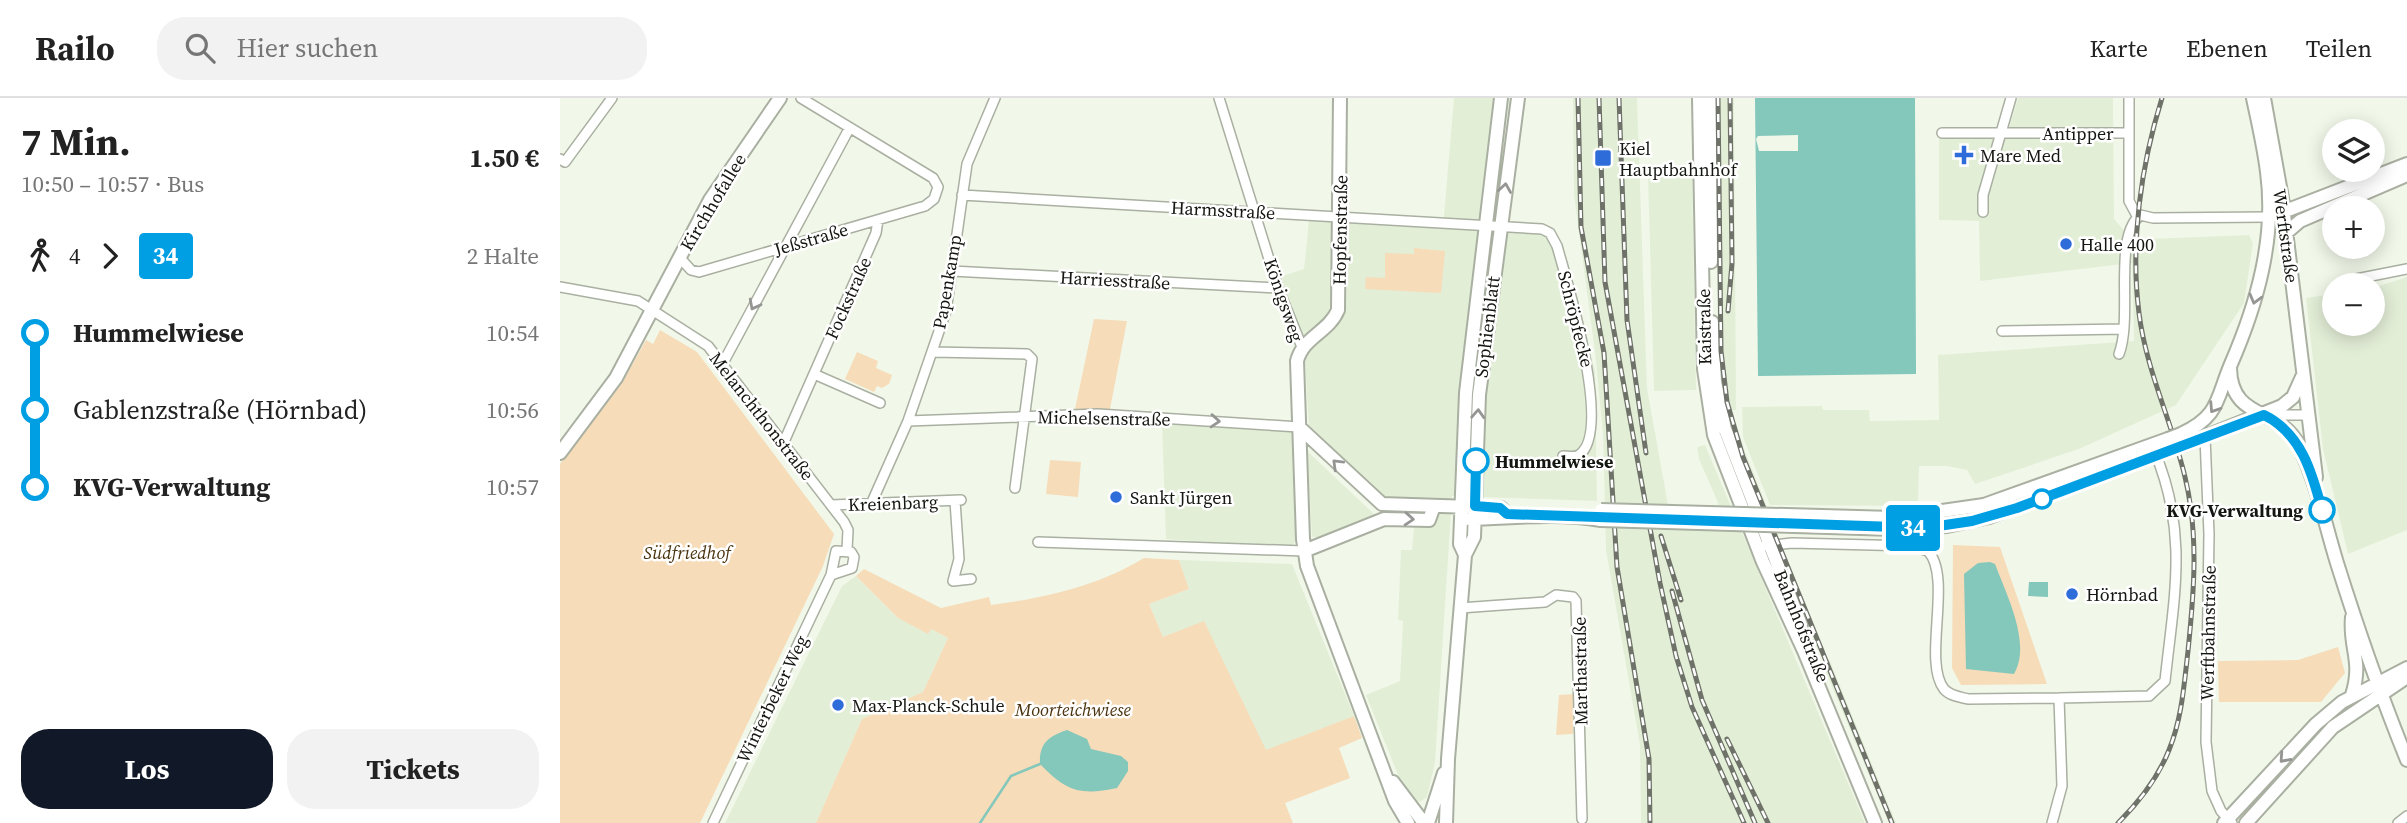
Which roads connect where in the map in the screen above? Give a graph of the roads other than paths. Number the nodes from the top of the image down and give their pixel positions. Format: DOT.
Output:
graph roads {
  1 [pos="612,98"];
  2 [pos="780,98"];
  3 [pos="801,98"];
  4 [pos="996,98"];
  5 [pos="1219,98"];
  6 [pos="1340,98"];
  7 [pos="1501,98"];
  8 [pos="1518,98"];
  9 [pos="1699,98"];
  10 [pos="1710,98"];
  11 [pos="2011,98"];
  12 [pos="2129,98"];
  13 [pos="2253,98"];
  14 [pos="2264,98"];
  15 [pos="849,129"];
  16 [pos="2001,132"];
  17 [pos="1942,133"];
  18 [pos="2129,133"];
  19 [pos="560,159"];
  20 [pos="2407,164"];
  21 [pos="2407,175"];
  22 [pos="962,195"];
  23 [pos="1255,212"];
  24 [pos="1983,212"];
  25 [pos="1341,216"];
  26 [pos="2139,216"];
  27 [pos="2284,216"];
  28 [pos="2268,217"];
  29 [pos="878,220"];
  30 [pos="2300,221"];
  31 [pos="1485,224"];
  32 [pos="1500,224"];
  33 [pos="2286,233"];
  34 [pos="785,247"];
  35 [pos="680,258"];
  36 [pos="2407,269"];
  37 [pos="952,271"];
  38 [pos="2385,273"];
  39 [pos="560,286"];
  40 [pos="1278,288"];
  41 [pos="652,310"];
  42 [pos="2124,329"];
  43 [pos="2002,331"];
  44 [pos="1302,347"];
  45 [pos="933,352"];
  46 [pos="2119,354"];
  47 [pos="723,363"];
  48 [pos="2230,368"];
  49 [pos="814,374"];
  50 [pos="2303,374"];
  51 [pos="880,403"];
  52 [pos="2264,415"];
  53 [pos="2308,415"];
  54 [pos="1025,417"];
  55 [pos="908,421"];
  56 [pos="1299,427"];
  57 [pos="1725,429"];
  58 [pos="2205,437"];
  59 [pos="2176,442"];
  60 [pos="783,444"];
  61 [pos="2154,451"];
  62 [pos="560,453"];
  63 [pos="1563,456"];
  64 [pos="1015,488"];
  65 [pos="2319,498"];
  66 [pos="872,502"];
  67 [pos="831,505"];
  68 [pos="1434,506"];
  69 [pos="1475,512"];
  70 [pos="1461,513"];
  71 [pos="1038,542"];
  72 [pos="1764,546"];
  73 [pos="847,550"];
  74 [pos="1304,551"];
  75 [pos="1465,555"];
  76 [pos="831,575"];
  77 [pos="971,579"];
  78 [pos="1460,608"];
  79 [pos="2353,613"];
  80 [pos="2359,668"];
  81 [pos="2407,668"];
  82 [pos="2407,677"];
  83 [pos="2376,688"];
  84 [pos="2352,695"];
  85 [pos="2059,698"];
  86 [pos="2316,724"];
  87 [pos="2333,727"];
  88 [pos="1448,759"];
  89 [pos="2407,760"];
  90 [pos="1387,774"];
  91 [pos="2407,816"];
  92 [pos="1582,819"];
  93 [pos="2228,822"];
  94 [pos="713,823"];
  95 [pos="1408,823"];
  96 [pos="1426,823"];
  97 [pos="1446,823"];
  98 [pos="1875,823"];
  99 [pos="1882,823"];
  100 [pos="2052,823"];
  101 [pos="2246,823"];
  102 [pos="2398,823"];
  1 -- 19 [label="street"];
  2 -- 35 [label="main road, Kirchhofallee"];
  3 -- 15 [label="street"];
  4 -- 22 [label="street, Papenkamp"];
  5 -- 23 [label="street, Königsweg"];
  6 -- 25 [label="main road, Hopfenstraße"];
  7 -- 31 [label="main road, Sophienblatt"];
  32 -- 8 [label="main road, Sophienblatt, one-way"];
  9 -- 72 [label="main road, Kaistraße"];
  10 -- 57 [label="main road, Kaistraße"];
  11 -- 16 [label="street"];
  12 -- 18 [label="street"];
  13 -- 28 [label="main road, Werftstraße"];
  14 -- 27 [label="main road, Werftstraße"];
  15 -- 29 [label="street, Jeßstraße"];
  15 -- 34 [label="street"];
  16 -- 17 [label="street, Antipper"];
  16 -- 18 [label="street, Antipper"];
  16 -- 24 [label="street"];
  18 -- 26 [label="street"];
  20 -- 27 [label="main road"];
  21 -- 30 [label="main road"];
  22 -- 23 [label="street, Harmsstraße"];
  22 -- 37 [label="street, Papenkamp"];
  23 -- 25 [label="street, Harmsstraße"];
  23 -- 40 [label="street, Königsweg"];
  25 -- 31 [label="street, Harmsstraße"];
  25 -- 44 [label="main road, Hopfenstraße"];
  26 -- 28 [label="street"];
  26 -- 42 [label="street"];
  27 -- 28 [label="main road"];
  27 -- 30 [label="main road"];
  27 -- 33 [label="main road, Werftstraße"];
  28 -- 48 [label="main road, Werftstraße, one-way"];
  29 -- 34 [label="street, Jeßstraße"];
  29 -- 49 [label="street, Fockstraße"];
  30 -- 33 [label="main road"];
  31 -- 32 [label="street, Schröpfecke"];
  31 -- 70 [label="main road, Sophienblatt"];
  32 -- 63 [label="street, Schröpfecke"];
  69 -- 32 [label="main road, Sophienblatt, one-way"];
  33 -- 50 [label="main road, Werftstraße"];
  34 -- 35 [label="street, Jeßstraße"];
  34 -- 47 [label="street, one-way"];
  35 -- 41 [label="main road, Kirchhofallee"];
  36 -- 38 [label="street"];
  37 -- 40 [label="street, Harriesstraße"];
  37 -- 45 [label="street, Papenkamp"];
  39 -- 41 [label="street, Melanchthonstraße"];
  40 -- 44 [label="street, Königsweg"];
  41 -- 47 [label="street, Melanchthonstraße"];
  41 -- 62 [label="main road, Kirchhofallee"];
  42 -- 43 [label="street"];
  42 -- 46 [label="street"];
  44 -- 56 [label="main road, Königsweg"];
  45 -- 54 [label="street"];
  45 -- 55 [label="street, Papenkamp"];
  47 -- 60 [label="street, Melanchthonstraße"];
  48 -- 52 [label="main road, Werftstraße"];
  48 -- 59 [label="main road, Werftstraße, one-way"];
  49 -- 51 [label="street"];
  49 -- 60 [label="street, Fockstraße"];
  50 -- 52 [label="main road"];
  50 -- 53 [label="main road, Werftstraße"];
  52 -- 53 [label="street"];
  52 -- 58 [label="main road"];
  52 -- 65 [label="main road, Werftstraße"];
  53 -- 65 [label="main road, Werftstraße"];
  54 -- 55 [label="street, Michelsenstraße"];
  54 -- 56 [label="street, Michelsenstraße, one-way"];
  54 -- 64 [label="street"];
  55 -- 66 [label="street, Papenkamp"];
  68 -- 56 [label="main road, one-way"];
  56 -- 74 [label="main road, Königsweg"];
  57 -- 72 [label="main road, Bahnhofstraße"];
  58 -- 59 [label="main road"];
  58 -- 93 [label="street, Werftbahnstraße"];
  59 -- 61 [label="main road"];
  60 -- 67 [label="street, Melanchthonstraße"];
  61 -- 69 [label="main road, bridge"];
  61 -- 85 [label="street"];
  65 -- 79 [label="main road, Werftstraße"];
  66 -- 67 [label="street, Kreienbarg"];
  66 -- 77 [label="street, Kreienbarg"];
  67 -- 73 [label="street"];
  68 -- 70 [label="main road"];
  74 -- 68 [label="main road, one-way"];
  69 -- 70 [label="main road"];
  69 -- 75 [label="main road, Sophienblatt"];
  70 -- 75 [label="main road, Sophienblatt"];
  71 -- 74 [label="street"];
  72 -- 85 [label="street"];
  72 -- 98 [label="main road, Bahnhofstraße"];
  72 -- 99 [label="main road, Bahnhofstraße"];
  73 -- 76 [label="street, Winterbeker Weg"];
  73 -- 76 [label="street, Winterbeker Weg"];
  74 -- 90 [label="main road, Königsweg"];
  75 -- 78 [label="main road, Sophienblatt"];
  76 -- 94 [label="street, Winterbeker Weg"];
  78 -- 88 [label="main road, Sophienblatt"];
  78 -- 92 [label="street, Marthastraße"];
  79 -- 80 [label="main road, Werftstraße"];
  79 -- 83 [label="main road, Werftstraße"];
  80 -- 83 [label="main road, Werftstraße"];
  80 -- 84 [label="main road, Werftstraße"];
  81 -- 83 [label="main road"];
  82 -- 83 [label="main road"];
  83 -- 84 [label="main road"];
  83 -- 87 [label="main road"];
  83 -- 89 [label="main road"];
  84 -- 86 [label="main road"];
  85 -- 100 [label="street"];
  86 -- 87 [label="street"];
  86 -- 93 [label="main road, one-way"];
  87 -- 101 [label="main road"];
  88 -- 96 [label="main road, Sophienblatt"];
  88 -- 97 [label="main road, Sophienblatt"];
  90 -- 95 [label="main road, Königsweg"];
  90 -- 96 [label="main road, Königsweg"];
  91 -- 102 [label="street"];
}
